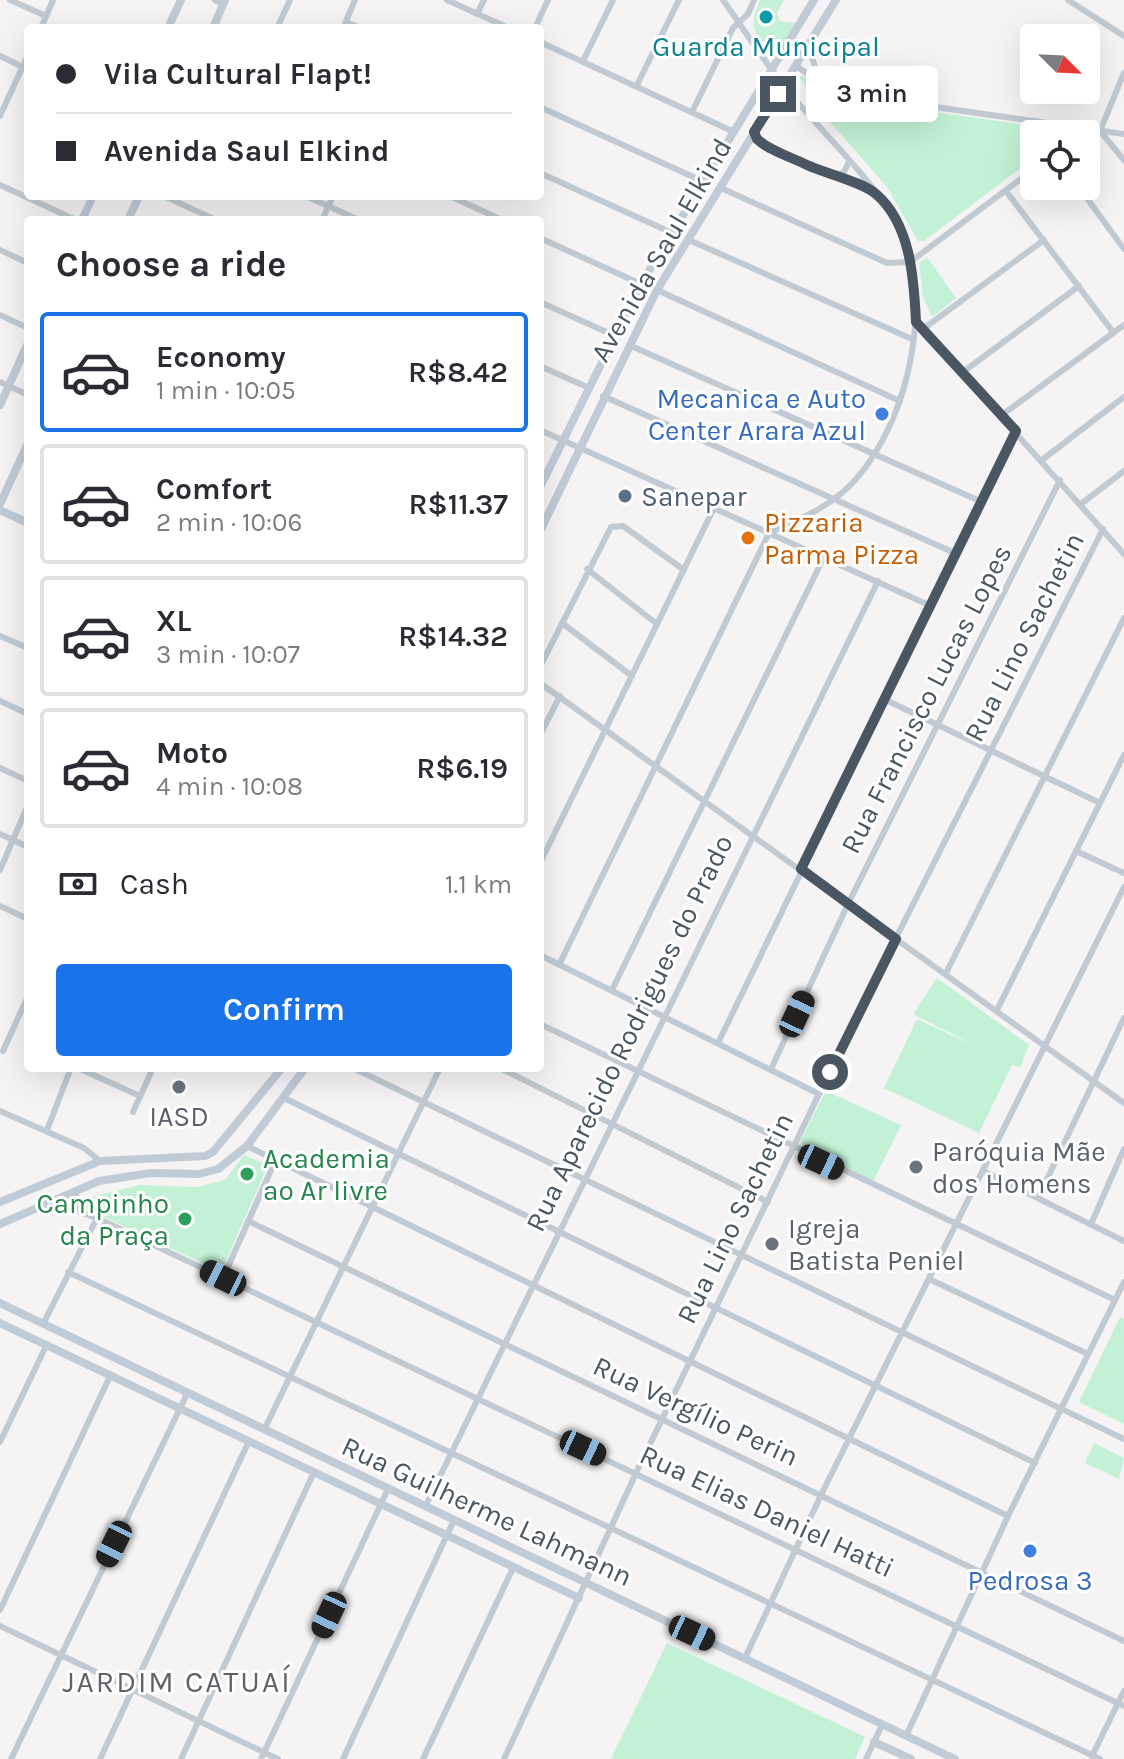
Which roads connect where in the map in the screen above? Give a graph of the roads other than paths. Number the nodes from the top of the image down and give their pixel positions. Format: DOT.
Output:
graph roads {
  1 [pos="10,0"];
  2 [pos="53,0"];
  3 [pos="181,0"];
  4 [pos="290,0"];
  5 [pos="355,0"];
  6 [pos="447,0"];
  7 [pos="484,0"];
  8 [pos="548,0"];
  9 [pos="613,0"];
  10 [pos="679,0"];
  11 [pos="723,0"];
  12 [pos="754,0"];
  13 [pos="814,0"];
  14 [pos="836,0"];
  15 [pos="1068,0"];
  16 [pos="221,1"];
  17 [pos="477,14"];
  18 [pos="46,16"];
  19 [pos="740,23"];
  20 [pos="43,24"];
  21 [pos="170,24"];
  22 [pos="214,24"];
  23 [pos="279,24"];
  24 [pos="344,24"];
  25 [pos="500,24"];
  26 [pos="537,24"];
  27 [pos="1124,36"];
  28 [pos="544,44"];
  29 [pos="808,47"];
  30 [pos="0,56"];
  31 [pos="583,61"];
  32 [pos="796,66"];
  33 [pos="23,67"];
  34 [pos="770,68"];
  35 [pos="1123,76"];
  36 [pos="820,80"];
  37 [pos="637,85"];
  38 [pos="783,85"];
  39 [pos="544,109"];
  40 [pos="692,112"];
  41 [pos="0,116"];
  42 [pos="1028,120"];
  43 [pos="732,131"];
  44 [pos="1100,131"];
  45 [pos="754,132"];
  46 [pos="1124,134"];
  47 [pos="1124,160"];
  48 [pos="849,162"];
  49 [pos="544,175"];
  50 [pos="835,177"];
  51 [pos="1020,180"];
  52 [pos="702,181"];
  53 [pos="0,185"];
  54 [pos="721,188"];
  55 [pos="1006,191"];
  56 [pos="876,193"];
  57 [pos="24,196"];
  58 [pos="34,200"];
  59 [pos="173,200"];
  60 [pos="315,200"];
  61 [pos="331,200"];
  62 [pos="463,200"];
  63 [pos="1088,200"];
  64 [pos="328,206"];
  65 [pos="70,216"];
  66 [pos="207,216"];
  67 [pos="324,216"];
  68 [pos="350,216"];
  69 [pos="494,216"];
  70 [pos="670,232"];
  71 [pos="544,240"];
  72 [pos="689,240"];
  73 [pos="1044,240"];
  74 [pos="1124,249"];
  75 [pos="0,250"];
  76 [pos="24,261"];
  77 [pos="910,262"];
  78 [pos="641,284"];
  79 [pos="1079,286"];
  80 [pos="657,290"];
  81 [pos="544,304"];
  82 [pos="0,315"];
  83 [pos="916,322"];
  84 [pos="1124,325"];
  85 [pos="24,326"];
  86 [pos="923,329"];
  87 [pos="1113,332"];
  88 [pos="613,335"];
  89 [pos="912,339"];
  90 [pos="629,345"];
  91 [pos="24,350"];
  92 [pos="544,368"];
  93 [pos="963,372"];
  94 [pos="4,384"];
  95 [pos="587,387"];
  96 [pos="24,393"];
  97 [pos="603,396"];
  98 [pos="1124,397"];
  99 [pos="900,401"];
  100 [pos="0,405"];
  101 [pos="1002,415"];
  102 [pos="1016,431"];
  103 [pos="544,432"];
  104 [pos="562,440"];
  105 [pos="579,447"];
  106 [pos="875,453"];
  107 [pos="24,460"];
  108 [pos="1042,460"];
  109 [pos="1124,471"];
  110 [pos="544,478"];
  111 [pos="1060,480"];
  112 [pos="833,501"];
  113 [pos="982,502"];
  114 [pos="1081,504"];
  115 [pos="0,507"];
  116 [pos="714,508"];
  117 [pos="24,521"];
  118 [pos="544,522"];
  119 [pos="1103,529"];
  120 [pos="769,533"];
  121 [pos="1123,551"];
  122 [pos="957,554"];
  123 [pos="824,557"];
  124 [pos="587,569"];
  125 [pos="684,570"];
  126 [pos="878,581"];
  127 [pos="931,606"];
  128 [pos="1124,618"];
  129 [pos="562,623"];
  130 [pos="657,624"];
  131 [pos="0,636"];
  132 [pos="24,646"];
  133 [pos="544,659"];
  134 [pos="632,676"];
  135 [pos="544,686"];
  136 [pos="560,696"];
  137 [pos="884,699"];
  138 [pos="0,701"];
  139 [pos="24,712"];
  140 [pos="940,725"];
  141 [pos="544,727"];
  142 [pos="606,731"];
  143 [pos="992,750"];
  144 [pos="1124,755"];
  145 [pos="656,766"];
  146 [pos="0,768"];
  147 [pos="1047,777"];
  148 [pos="24,779"];
  149 [pos="703,800"];
  150 [pos="1100,803"];
  151 [pos="24,814"];
  152 [pos="0,834"];
  153 [pos="752,834"];
  154 [pos="13,840"];
  155 [pos="24,845"];
  156 [pos="1076,851"];
  157 [pos="544,855"];
  158 [pos="801,869"];
  159 [pos="0,870"];
  160 [pos="1124,873"];
  161 [pos="1124,887"];
  162 [pos="848,904"];
  163 [pos="0,906"];
  164 [pos="24,917"];
  165 [pos="896,939"];
  166 [pos="544,957"];
  167 [pos="559,965"];
  168 [pos="946,973"];
  169 [pos="612,990"];
  170 [pos="24,1005"];
  171 [pos="997,1010"];
  172 [pos="663,1016"];
  173 [pos="1124,1018"];
  174 [pos="544,1026"];
  175 [pos="0,1031"];
  176 [pos="10,1036"];
  177 [pos="718,1043"];
  178 [pos="1045,1045"];
  179 [pos="3,1051"];
  180 [pos="771,1069"];
  181 [pos="636,1070"];
  182 [pos="69,1072"];
  183 [pos="87,1072"];
  184 [pos="151,1072"];
  185 [pos="279,1072"];
  186 [pos="302,1072"];
  187 [pos="362,1072"];
  188 [pos="438,1072"];
  189 [pos="508,1072"];
  190 [pos="1094,1080"];
  191 [pos="819,1094"];
  192 [pos="140,1096"];
  193 [pos="282,1097"];
  194 [pos="424,1100"];
  195 [pos="1124,1103"];
  196 [pos="0,1111"];
  197 [pos="133,1112"];
  198 [pos="610,1124"];
  199 [pos="47,1130"];
  200 [pos="247,1146"];
  201 [pos="795,1149"];
  202 [pos="1124,1149"];
  203 [pos="398,1153"];
  204 [pos="180,1156"];
  205 [pos="276,1159"];
  206 [pos="100,1161"];
  207 [pos="983,1171"];
  208 [pos="180,1174"];
  209 [pos="584,1177"];
  210 [pos="75,1190"];
  211 [pos="1038,1198"];
  212 [pos="47,1201"];
  213 [pos="0,1202"];
  214 [pos="768,1202"];
  215 [pos="371,1206"];
  216 [pos="86,1214"];
  217 [pos="97,1218"];
  218 [pos="248,1221"];
  219 [pos="0,1224"];
  220 [pos="1091,1224"];
  221 [pos="956,1225"];
  222 [pos="557,1232"];
  223 [pos="1124,1241"];
  224 [pos="742,1254"];
  225 [pos="342,1268"];
  226 [pos="68,1272"];
  227 [pos="223,1278"];
  228 [pos="929,1279"];
  229 [pos="1124,1282"];
  230 [pos="531,1284"];
  231 [pos="1115,1300"];
  232 [pos="0,1303"];
  233 [pos="716,1308"];
  234 [pos="315,1320"];
  235 [pos="0,1323"];
  236 [pos="43,1324"];
  237 [pos="903,1332"];
  238 [pos="47,1344"];
  239 [pos="502,1345"];
  240 [pos="1088,1354"];
  241 [pos="691,1360"];
  242 [pos="111,1374"];
  243 [pos="288,1377"];
  244 [pos="876,1387"];
  245 [pos="187,1394"];
  246 [pos="477,1398"];
  247 [pos="181,1407"];
  248 [pos="1062,1409"];
  249 [pos="662,1418"];
  250 [pos="264,1430"];
  251 [pos="850,1439"];
  252 [pos="1124,1439"];
  253 [pos="249,1441"];
  254 [pos="0,1442"];
  255 [pos="451,1452"];
  256 [pos="1035,1463"];
  257 [pos="314,1472"];
  258 [pos="636,1473"];
  259 [pos="388,1489"];
  260 [pos="821,1495"];
  261 [pos="381,1504"];
  262 [pos="425,1507"];
  263 [pos="1008,1516"];
  264 [pos="454,1520"];
  265 [pos="611,1528"];
  266 [pos="447,1536"];
  267 [pos="796,1550"];
  268 [pos="513,1568"];
  269 [pos="981,1574"];
  270 [pos="586,1582"];
  271 [pos="579,1598"];
  272 [pos="769,1605"];
  273 [pos="0,1610"];
  274 [pos="0,1626"];
  275 [pos="958,1626"];
  276 [pos="1124,1641"];
  277 [pos="61,1653"];
  278 [pos="745,1658"];
  279 [pos="933,1681"];
  280 [pos="132,1689"];
  281 [pos="1124,1691"];
  282 [pos="1121,1704"];
  283 [pos="199,1721"];
  284 [pos="882,1725"];
  285 [pos="906,1736"];
  286 [pos="874,1742"];
  287 [pos="263,1756"];
  288 [pos="1094,1758"];
  289 [pos="11,1759"];
  290 [pos="100,1759"];
  291 [pos="181,1759"];
  292 [pos="278,1759"];
  293 [pos="343,1759"];
  294 [pos="423,1759"];
  295 [pos="504,1759"];
  296 [pos="866,1759"];
  297 [pos="911,1759"];
  298 [pos="955,1759"];
  1 -- 18 [label="street"];
  2 -- 18 [label="street"];
  3 -- 21 [label="street"];
  4 -- 23 [label="street"];
  5 -- 24 [label="street"];
  6 -- 17 [label="street"];
  7 -- 17 [label="street"];
  8 -- 26 [label="street"];
  9 -- 31 [label="street"];
  10 -- 37 [label="street"];
  11 -- 19 [label="street"];
  12 -- 19 [label="street"];
  13 -- 34 [label="street, Avenida Saul Elkind"];
  14 -- 29 [label="street, Avenida Saul Elkind"];
  15 -- 27 [label="street"];
  16 -- 22 [label="street"];
  17 -- 25 [label="street"];
  18 -- 20 [label="street"];
  19 -- 34 [label="street"];
  19 -- 40 [label="street"];
  28 -- 31 [label="street"];
  29 -- 32 [label="street, Avenida Saul Elkind"];
  29 -- 36 [label="street"];
  30 -- 33 [label="street"];
  31 -- 37 [label="street"];
  32 -- 36 [label="street"];
  32 -- 38 [label="street, Avenida Saul Elkind"];
  33 -- 41 [label="street"];
  34 -- 38 [label="street"];
  34 -- 43 [label="street, Avenida Saul Elkind"];
  35 -- 44 [label="street"];
  36 -- 42 [label="street"];
  37 -- 40 [label="street"];
  38 -- 45 [label="street, Avenida Saul Elkind"];
  38 -- 48 [label="street"];
  39 -- 52 [label="street"];
  40 -- 43 [label="street"];
  43 -- 52 [label="street, Avenida Saul Elkind"];
  44 -- 46 [label="street"];
  44 -- 47 [label="street"];
  45 -- 50 [label="street"];
  45 -- 54 [label="street, Avenida Saul Elkind"];
  48 -- 50 [label="street"];
  48 -- 56 [label="street"];
  49 -- 70 [label="street"];
  50 -- 56 [label="street"];
  51 -- 55 [label="street"];
  52 -- 70 [label="street, Avenida Saul Elkind"];
  53 -- 57 [label="street"];
  54 -- 72 [label="street, Avenida Saul Elkind"];
  54 -- 77 [label="street"];
  55 -- 73 [label="street"];
  55 -- 77 [label="street"];
  56 -- 77 [label="street"];
  58 -- 65 [label="street"];
  59 -- 66 [label="street"];
  60 -- 64 [label="street"];
  61 -- 64 [label="street"];
  62 -- 69 [label="street"];
  63 -- 74 [label="street"];
  64 -- 67 [label="street"];
  64 -- 68 [label="street"];
  70 -- 78 [label="street, Avenida Saul Elkind"];
  71 -- 78 [label="street"];
  72 -- 80 [label="street, Avenida Saul Elkind"];
  72 -- 89 [label="street"];
  73 -- 79 [label="street"];
  73 -- 86 [label="street"];
  75 -- 76 [label="street"];
  77 -- 83 [label="street"];
  78 -- 88 [label="street, Avenida Saul Elkind"];
  79 -- 87 [label="street"];
  79 -- 93 [label="street"];
  80 -- 90 [label="street, Avenida Saul Elkind"];
  80 -- 99 [label="street"];
  81 -- 88 [label="street"];
  82 -- 85 [label="street"];
  83 -- 86 [label="street"];
  83 -- 89 [label="street"];
  84 -- 87 [label="street"];
  86 -- 93 [label="street"];
  87 -- 101 [label="street"];
  88 -- 95 [label="street, Avenida Saul Elkind"];
  89 -- 99 [label="street"];
  90 -- 97 [label="street, Avenida Saul Elkind"];
  90 -- 106 [label="street"];
  91 -- 94 [label="street"];
  92 -- 95 [label="street"];
  93 -- 101 [label="street"];
  94 -- 96 [label="street"];
  94 -- 100 [label="street"];
  95 -- 104 [label="street, Avenida Saul Elkind"];
  97 -- 105 [label="street, Avenida Saul Elkind"];
  97 -- 112 [label="street"];
  98 -- 108 [label="street"];
  99 -- 106 [label="street"];
  101 -- 102 [label="street"];
  102 -- 108 [label="street"];
  102 -- 113 [label="street"];
  103 -- 104 [label="street"];
  104 -- 105 [label="street"];
  104 -- 110 [label="street, Avenida Saul Elkind"];
  105 -- 116 [label="street"];
  105 -- 118 [label="street, Avenida Saul Elkind"];
  106 -- 112 [label="street"];
  106 -- 113 [label="street"];
  107 -- 115 [label="street"];
  108 -- 111 [label="street"];
  109 -- 114 [label="street"];
  111 -- 114 [label="street"];
  111 -- 140 [label="street, Rua Francisco Lucas Lopes"];
  112 -- 120 [label="street"];
  112 -- 122 [label="street"];
  113 -- 122 [label="street"];
  114 -- 119 [label="street"];
  115 -- 117 [label="street"];
  116 -- 120 [label="street"];
  116 -- 125 [label="street"];
  119 -- 121 [label="street"];
  119 -- 143 [label="street, Rua Lino Sachetin"];
  120 -- 123 [label="street"];
  120 -- 145 [label="street"];
  122 -- 127 [label="street"];
  123 -- 126 [label="street"];
  123 -- 149 [label="street"];
  124 -- 125 [label="street"];
  124 -- 129 [label="street"];
  124 -- 130 [label="street"];
  125 -- 130 [label="street"];
  126 -- 127 [label="street"];
  126 -- 153 [label="street, Rua Aparecido Rodrigues do Prado"];
  127 -- 137 [label="street"];
  128 -- 147 [label="street"];
  129 -- 133 [label="street"];
  129 -- 134 [label="street"];
  130 -- 134 [label="street"];
  131 -- 132 [label="street"];
  134 -- 142 [label="street"];
  135 -- 136 [label="street"];
  136 -- 141 [label="street"];
  136 -- 142 [label="street"];
  137 -- 140 [label="street"];
  137 -- 158 [label="street"];
  138 -- 139 [label="street"];
  140 -- 143 [label="street"];
  140 -- 162 [label="street, Rua Francisco Lucas Lopes"];
  142 -- 145 [label="street"];
  142 -- 157 [label="street"];
  143 -- 147 [label="street"];
  143 -- 165 [label="street, Rua Lino Sachetin"];
  144 -- 150 [label="street"];
  145 -- 149 [label="street"];
  145 -- 167 [label="street"];
  146 -- 148 [label="street"];
  147 -- 150 [label="street"];
  147 -- 168 [label="street"];
  149 -- 153 [label="street"];
  149 -- 169 [label="street"];
  150 -- 156 [label="street"];
  151 -- 154 [label="street"];
  152 -- 154 [label="street"];
  153 -- 158 [label="street"];
  153 -- 172 [label="street, Rua Aparecido Rodrigues do Prado"];
  154 -- 155 [label="street"];
  154 -- 159 [label="street"];
  156 -- 160 [label="street"];
  156 -- 171 [label="street"];
  158 -- 162 [label="street"];
  158 -- 177 [label="street"];
  161 -- 178 [label="street"];
  162 -- 165 [label="street"];
  162 -- 180 [label="street, Rua Francisco Lucas Lopes"];
  163 -- 164 [label="street"];
  165 -- 168 [label="street"];
  165 -- 191 [label="street, Rua Lino Sachetin"];
  166 -- 167 [label="street"];
  167 -- 169 [label="street"];
  168 -- 171 [label="street"];
  169 -- 172 [label="street"];
  170 -- 176 [label="street"];
  171 -- 178 [label="street"];
  172 -- 177 [label="street"];
  172 -- 181 [label="street, Rua Aparecido Rodrigues do Prado"];
  173 -- 190 [label="street"];
  174 -- 181 [label="street"];
  175 -- 176 [label="street"];
  176 -- 179 [label="street"];
  177 -- 180 [label="street"];
  178 -- 190 [label="street"];
  178 -- 207 [label="street"];
  180 -- 191 [label="street"];
  181 -- 198 [label="street, Rua Aparecido Rodrigues do Prado"];
  181 -- 201 [label="street"];
  182 -- 199 [label="street"];
  183 -- 192 [label="street"];
  184 -- 192 [label="street"];
  185 -- 204 [label="street"];
  186 -- 193 [label="street"];
  187 -- 194 [label="street"];
  188 -- 194 [label="street"];
  189 -- 198 [label="street"];
  190 -- 195 [label="street"];
  190 -- 211 [label="street"];
  191 -- 201 [label="street, Rua Lino Sachetin"];
  192 -- 197 [label="street"];
  193 -- 200 [label="street"];
  193 -- 203 [label="street"];
  194 -- 203 [label="street"];
  194 -- 209 [label="street"];
  196 -- 199 [label="street"];
  198 -- 209 [label="street, Rua Aparecido Rodrigues do Prado"];
  198 -- 214 [label="street"];
  199 -- 206 [label="street"];
  200 -- 205 [label="street"];
  200 -- 208 [label="street"];
  201 -- 214 [label="street, Rua Lino Sachetin"];
  201 -- 221 [label="street"];
  202 -- 220 [label="street"];
  203 -- 215 [label="street"];
  203 -- 222 [label="street"];
  204 -- 206 [label="street"];
  204 -- 208 [label="street"];
  205 -- 215 [label="street"];
  205 -- 218 [label="street"];
  206 -- 213 [label="street"];
  207 -- 211 [label="street"];
  207 -- 221 [label="street"];
  208 -- 210 [label="street"];
  209 -- 222 [label="street, Rua Aparecido Rodrigues do Prado"];
  209 -- 224 [label="street"];
  210 -- 212 [label="street"];
  210 -- 216 [label="street"];
  211 -- 220 [label="street"];
  212 -- 216 [label="street, Rua Elias Daniel Hatti"];
  212 -- 219 [label="street"];
  214 -- 224 [label="street, Rua Lino Sachetin"];
  215 -- 225 [label="street"];
  215 -- 230 [label="street"];
  216 -- 217 [label="street, Rua Elias Daniel Hatti"];
  217 -- 226 [label="street"];
  217 -- 227 [label="street, Rua Elias Daniel Hatti"];
  218 -- 225 [label="street, Rua Vergílio Perin"];
  218 -- 227 [label="street"];
  220 -- 223 [label="street"];
  221 -- 228 [label="street"];
  221 -- 231 [label="street"];
  222 -- 230 [label="street, Rua Aparecido Rodrigues do Prado"];
  222 -- 233 [label="street"];
  224 -- 233 [label="street, Rua Lino Sachetin"];
  224 -- 237 [label="street"];
  225 -- 234 [label="street"];
  225 -- 239 [label="street, Rua Vergílio Perin"];
  226 -- 236 [label="street"];
  226 -- 243 [label="street"];
  227 -- 234 [label="street, Rua Elias Daniel Hatti"];
  228 -- 237 [label="street"];
  228 -- 240 [label="street"];
  229 -- 231 [label="street"];
  230 -- 239 [label="street, Rua Aparecido Rodrigues do Prado"];
  230 -- 241 [label="street"];
  231 -- 240 [label="street"];
  232 -- 236 [label="street, Rua Guilherme Lahmann"];
  233 -- 241 [label="street, Rua Lino Sachetin"];
  233 -- 244 [label="street"];
  234 -- 243 [label="street"];
  234 -- 246 [label="street, Rua Elias Daniel Hatti"];
  235 -- 238 [label="street"];
  236 -- 245 [label="street, Rua Guilherme Lahmann"];
  237 -- 244 [label="street"];
  237 -- 248 [label="street"];
  238 -- 242 [label="street"];
  238 -- 254 [label="street"];
  239 -- 246 [label="street, Rua Aparecido Rodrigues do Prado"];
  239 -- 249 [label="street, Rua Vergílio Perin"];
  240 -- 248 [label="street"];
  241 -- 249 [label="street, Rua Lino Sachetin"];
  241 -- 251 [label="street"];
  242 -- 247 [label="street"];
  242 -- 273 [label="street"];
  243 -- 250 [label="street"];
  243 -- 255 [label="street"];
  244 -- 251 [label="street"];
  244 -- 256 [label="street"];
  245 -- 247 [label="street"];
  245 -- 250 [label="street, Rua Guilherme Lahmann"];
  246 -- 255 [label="street, Rua Aparecido Rodrigues do Prado"];
  246 -- 258 [label="street, Rua Elias Daniel Hatti"];
  247 -- 253 [label="street"];
  247 -- 277 [label="street"];
  248 -- 252 [label="street"];
  248 -- 256 [label="street"];
  249 -- 258 [label="street, Rua Lino Sachetin"];
  249 -- 260 [label="street, Rua Vergílio Perin"];
  250 -- 259 [label="street, Rua Guilherme Lahmann"];
  251 -- 260 [label="street"];
  251 -- 263 [label="street"];
  253 -- 257 [label="street"];
  253 -- 280 [label="street"];
  255 -- 262 [label="street, Rua Aparecido Rodrigues do Prado"];
  255 -- 265 [label="street"];
  256 -- 263 [label="street"];
  257 -- 261 [label="street"];
  257 -- 283 [label="street"];
  258 -- 265 [label="street, Rua Lino Sachetin"];
  258 -- 267 [label="street, Rua Elias Daniel Hatti"];
  259 -- 261 [label="street"];
  259 -- 262 [label="street, Rua Guilherme Lahmann"];
  260 -- 267 [label="street"];
  260 -- 269 [label="street, Rua Vergílio Perin"];
  261 -- 266 [label="street"];
  261 -- 287 [label="street"];
  262 -- 264 [label="street, Rua Guilherme Lahmann"];
  263 -- 269 [label="street"];
  264 -- 266 [label="street"];
  264 -- 270 [label="street, Rua Guilherme Lahmann"];
  265 -- 270 [label="street, Rua Lino Sachetin"];
  265 -- 272 [label="street"];
  266 -- 268 [label="street"];
  266 -- 293 [label="street"];
  267 -- 272 [label="street"];
  267 -- 275 [label="street, Rua Elias Daniel Hatti"];
  268 -- 271 [label="street"];
  268 -- 294 [label="street"];
  269 -- 275 [label="street"];
  269 -- 276 [label="street, Rua Vergílio Perin"];
  270 -- 271 [label="street, Rua Lino Sachetin"];
  270 -- 278 [label="street, Rua Guilherme Lahmann"];
  271 -- 295 [label="street, Rua Lino Sachetin"];
  272 -- 278 [label="street"];
  272 -- 279 [label="street"];
  274 -- 277 [label="street"];
  275 -- 279 [label="street"];
  275 -- 282 [label="street, Rua Elias Daniel Hatti"];
  277 -- 280 [label="street"];
  277 -- 289 [label="street"];
  278 -- 284 [label="street, Rua Guilherme Lahmann"];
  279 -- 285 [label="street"];
  279 -- 288 [label="street"];
  280 -- 283 [label="street"];
  280 -- 290 [label="street"];
  281 -- 282 [label="street"];
  282 -- 288 [label="street"];
  283 -- 287 [label="street"];
  283 -- 291 [label="street"];
  284 -- 285 [label="street, Rua Guilherme Lahmann"];
  284 -- 286 [label="street"];
  285 -- 298 [label="street, Rua Guilherme Lahmann"];
  286 -- 296 [label="street"];
  286 -- 297 [label="street"];
  287 -- 292 [label="street"];
}
